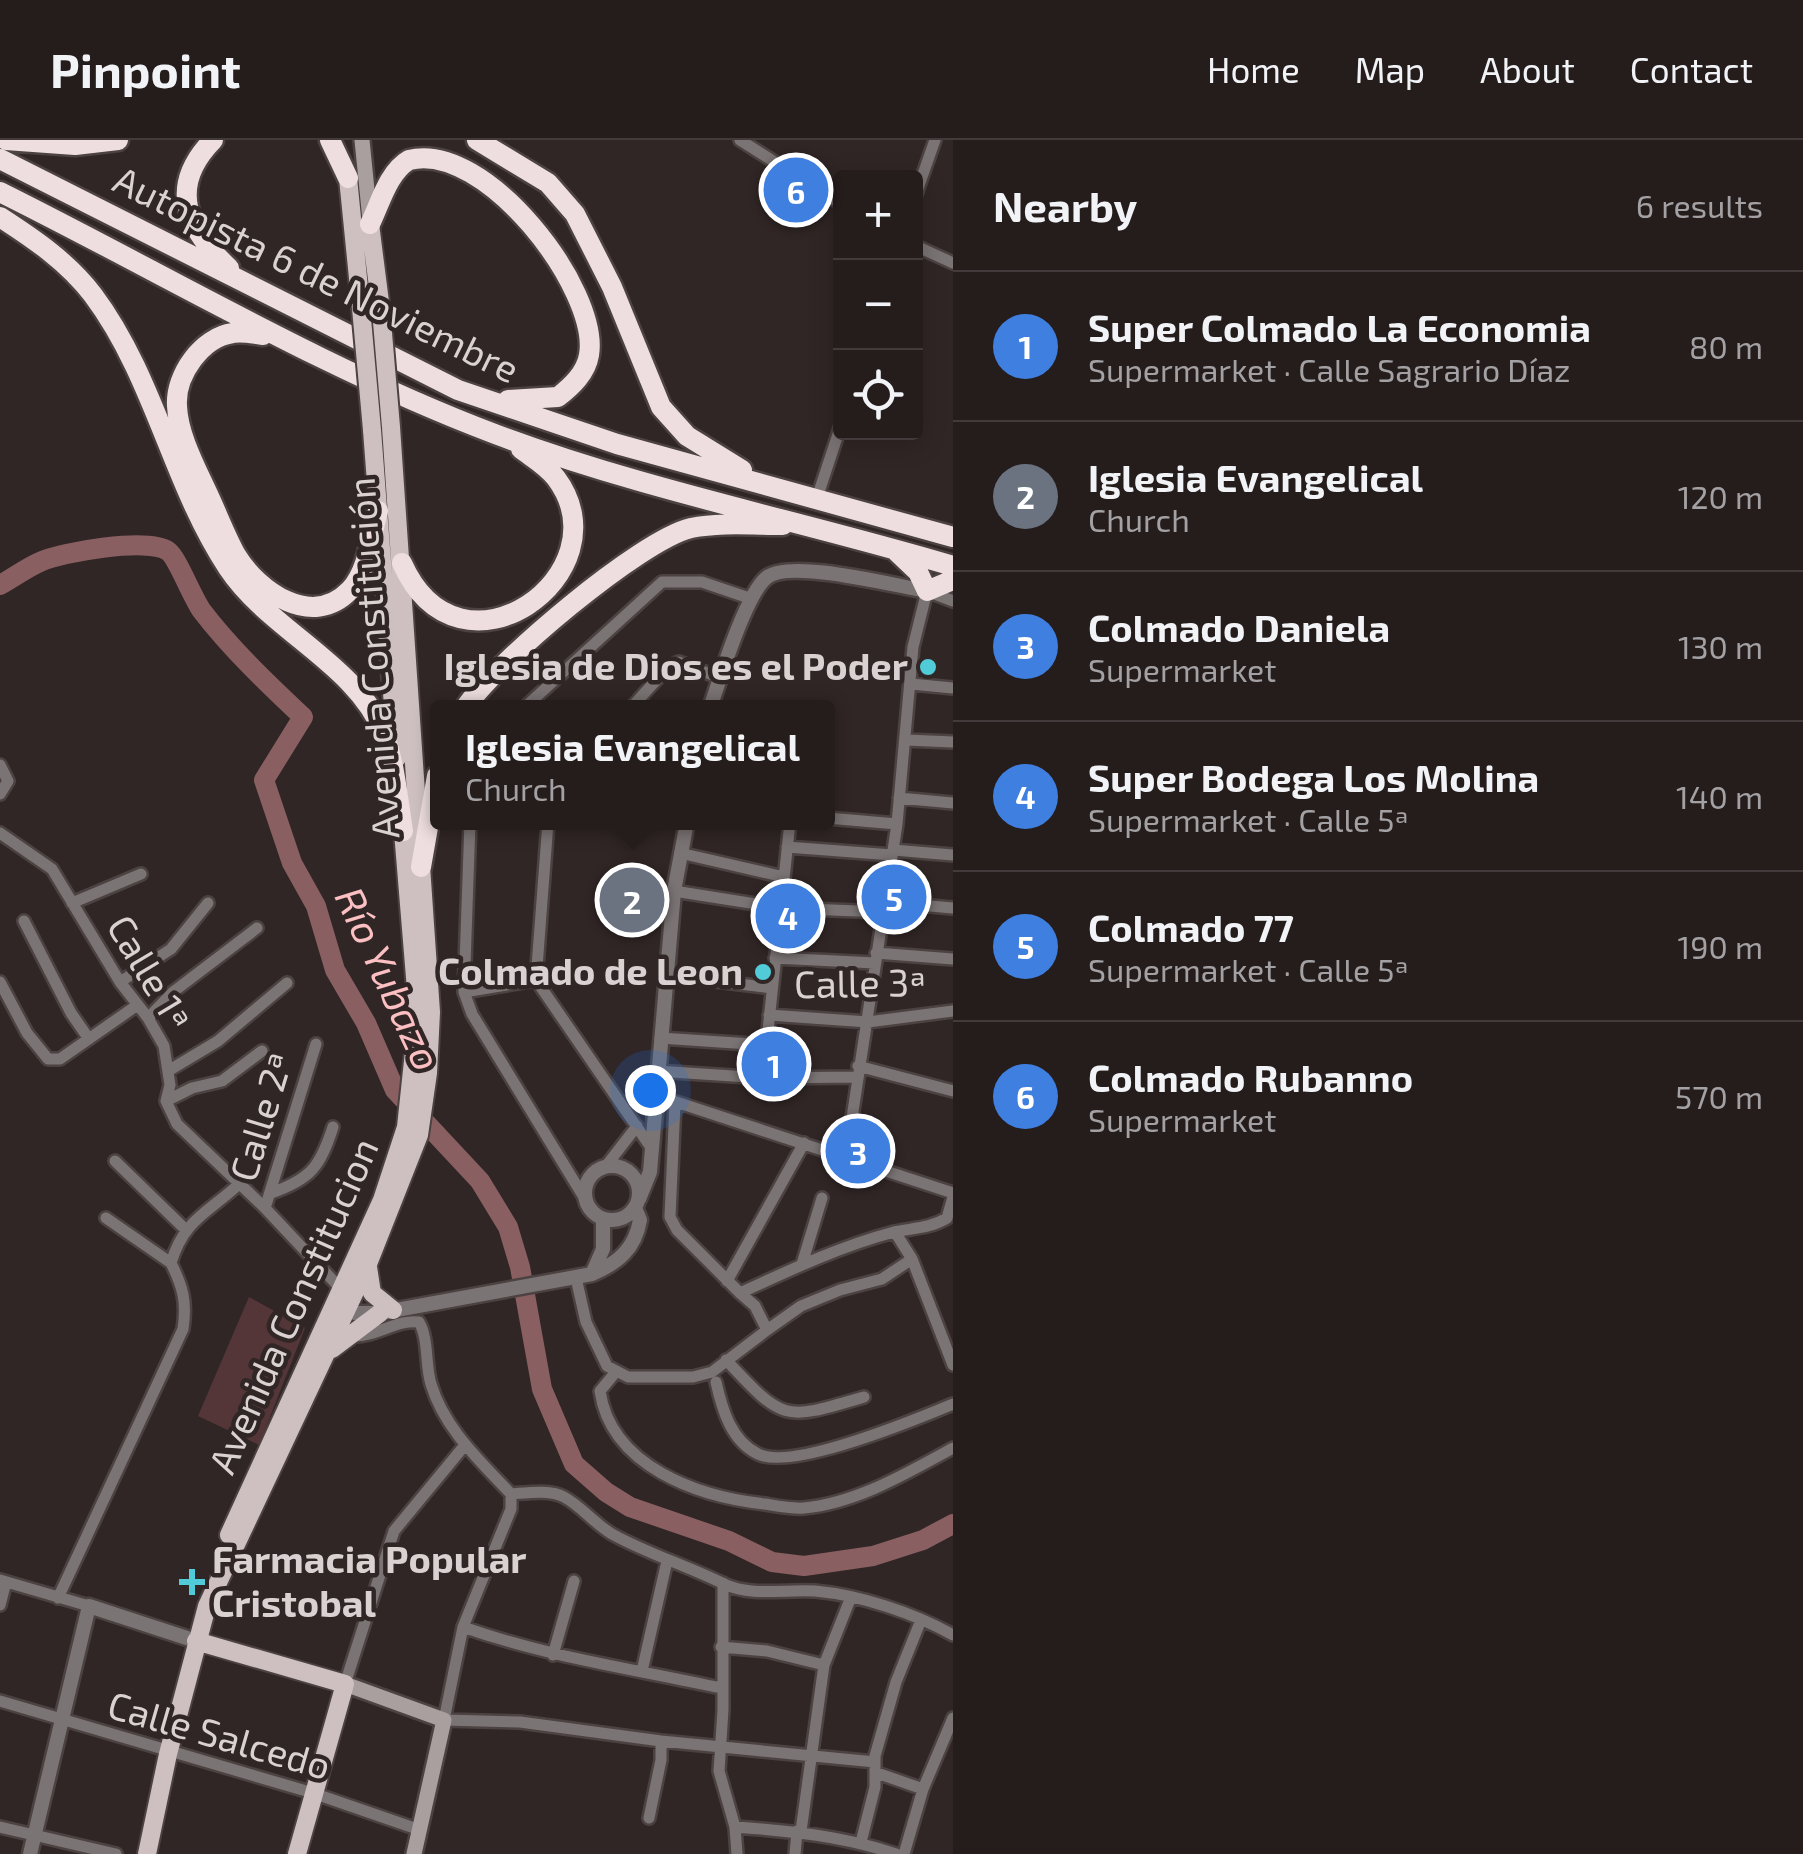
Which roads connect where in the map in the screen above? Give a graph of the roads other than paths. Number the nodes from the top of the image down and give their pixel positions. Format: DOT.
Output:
graph roads {
  1 [pos="6,140"];
  2 [pos="118,140"];
  3 [pos="213,140"];
  4 [pos="330,140"];
  5 [pos="344,140"];
  6 [pos="362,140"];
  7 [pos="477,140"];
  8 [pos="740,140"];
  9 [pos="935,140"];
  10 [pos="0,159"];
  11 [pos="923,174"];
  12 [pos="348,178"];
  13 [pos="0,192"];
  14 [pos="833,200"];
  15 [pos="0,216"];
  16 [pos="370,224"];
  17 [pos="923,249"];
  18 [pos="953,263"];
  19 [pos="249,286"];
  20 [pos="371,309"];
  21 [pos="278,337"];
  22 [pos="458,390"];
  23 [pos="498,435"];
  24 [pos="835,440"];
  25 [pos="779,489"];
  26 [pos="818,498"];
  27 [pos="378,512"];
  28 [pos="809,525"];
  29 [pos="953,537"];
  30 [pos="892,547"];
  31 [pos="402,564"];
  32 [pos="953,566"];
  33 [pos="953,580"];
  34 [pos="927,592"];
  35 [pos="752,599"];
  36 [pos="953,601"];
  37 [pos="720,678"];
  38 [pos="912,684"];
  39 [pos="953,688"];
  40 [pos="472,700"];
  41 [pos="533,700"];
  42 [pos="638,700"];
  43 [pos="713,700"];
  44 [pos="906,740"];
  45 [pos="953,742"];
  46 [pos="0,765"];
  47 [pos="0,794"];
  48 [pos="899,798"];
  49 [pos="953,803"];
  50 [pos="430,813"];
  51 [pos="835,819"];
  52 [pos="897,824"];
  53 [pos="470,830"];
  54 [pos="547,830"];
  55 [pos="684,830"];
  56 [pos="789,830"];
  57 [pos="403,831"];
  58 [pos="0,833"];
  59 [pos="788,847"];
  60 [pos="892,852"];
  61 [pos="680,853"];
  62 [pos="953,854"];
  63 [pos="420,867"];
  64 [pos="142,874"];
  65 [pos="784,877"];
  66 [pos="674,891"];
  67 [pos="72,903"];
  68 [pos="208,903"];
  69 [pos="884,907"];
  70 [pos="781,908"];
  71 [pos="953,908"];
  72 [pos="24,921"];
  73 [pos="257,928"];
  74 [pos="776,958"];
  75 [pos="876,958"];
  76 [pos="953,959"];
  77 [pos="666,974"];
  78 [pos="536,980"];
  79 [pos="0,982"];
  80 [pos="120,982"];
  81 [pos="287,982"];
  82 [pos="772,988"];
  83 [pos="464,992"];
  84 [pos="136,1006"];
  85 [pos="953,1011"];
  86 [pos="424,1013"];
  87 [pos="769,1015"];
  88 [pos="148,1018"];
  89 [pos="868,1022"];
  90 [pos="660,1038"];
  91 [pos="89,1039"];
  92 [pos="316,1044"];
  93 [pos="766,1045"];
  94 [pos="262,1051"];
  95 [pos="168,1071"];
  96 [pos="658,1072"];
  97 [pos="858,1072"];
  98 [pos="762,1078"];
  99 [pos="953,1091"];
  100 [pos="655,1096"];
  101 [pos="166,1101"];
  102 [pos="676,1103"];
  103 [pos="637,1126"];
  104 [pos="333,1127"];
  105 [pos="413,1131"];
  106 [pos="804,1143"];
  107 [pos="652,1149"];
  108 [pos="846,1157"];
  109 [pos="115,1161"];
  110 [pos="606,1166"];
  111 [pos="239,1184"];
  112 [pos="271,1193"];
  113 [pos="953,1195"];
  114 [pos="822,1198"];
  115 [pos="585,1199"];
  116 [pos="637,1204"];
  117 [pos="265,1208"];
  118 [pos="106,1218"];
  119 [pos="603,1219"];
  120 [pos="185,1229"];
  121 [pos="894,1232"];
  122 [pos="912,1259"];
  123 [pos="171,1263"];
  124 [pos="368,1264"];
  125 [pos="802,1264"];
  126 [pos="592,1274"];
  127 [pos="576,1278"];
  128 [pos="727,1281"];
  129 [pos="740,1293"];
  130 [pos="390,1311"];
  131 [pos="342,1313"];
  132 [pos="767,1330"];
  133 [pos="948,1337"];
  134 [pos="726,1360"];
  135 [pos="953,1365"];
  136 [pos="615,1373"];
  137 [pos="716,1382"];
  138 [pos="864,1398"];
  139 [pos="953,1404"];
  140 [pos="464,1446"];
  141 [pos="953,1448"];
  142 [pos="511,1494"];
  143 [pos="667,1561"];
  144 [pos="3,1581"];
  145 [pos="574,1581"];
  146 [pos="723,1583"];
  147 [pos="851,1597"];
  148 [pos="58,1598"];
  149 [pos="0,1604"];
  150 [pos="89,1606"];
  151 [pos="207,1606"];
  152 [pos="921,1620"];
  153 [pos="462,1627"];
  154 [pos="953,1635"];
  155 [pos="196,1641"];
  156 [pos="721,1646"];
  157 [pos="553,1655"];
  158 [pos="824,1665"];
  159 [pos="642,1670"];
  160 [pos="346,1684"];
  161 [pos="721,1688"];
  162 [pos="0,1702"];
  163 [pos="953,1718"];
  164 [pos="60,1720"];
  165 [pos="444,1720"];
  166 [pos="661,1742"];
  167 [pos="721,1747"];
  168 [pos="168,1754"];
  169 [pos="811,1755"];
  170 [pos="876,1767"];
  171 [pos="923,1789"];
  172 [pos="312,1794"];
  173 [pos="649,1818"];
  174 [pos="0,1827"];
  175 [pos="735,1827"];
  176 [pos="420,1830"];
  177 [pos="799,1831"];
  178 [pos="35,1836"];
  179 [pos="862,1842"];
  180 [pos="30,1854"];
  181 [pos="116,1854"];
  182 [pos="148,1854"];
  183 [pos="297,1854"];
  184 [pos="414,1854"];
  185 [pos="737,1854"];
  186 [pos="795,1854"];
  187 [pos="896,1854"];
  188 [pos="904,1854"];
  1 -- 2 [label="highway"];
  3 -- 19 [label="highway"];
  4 -- 12 [label="highway"];
  5 -- 12 [label="main road, Avenida Constitución"];
  6 -- 16 [label="main road, Avenida Constitución"];
  7 -- 25 [label="highway"];
  8 -- 14 [label="street"];
  9 -- 11 [label="street"];
  10 -- 19 [label="highway, Autopista 6 de Noviembre"];
  12 -- 20 [label="main road, Avenida Constitución"];
  13 -- 21 [label="highway, Autopista 6 de Noviembre"];
  15 -- 57 [label="highway"];
  16 -- 20 [label="main road, Avenida Constitución"];
  16 -- 22 [label="highway"];
  17 -- 18 [label="street"];
  19 -- 22 [label="highway, Autopista 6 de Noviembre"];
  20 -- 27 [label="main road, Avenida Constitucion, bridge"];
  20 -- 31 [label="main road, Avenida Constitución, bridge"];
  21 -- 23 [label="highway, Autopista 6 de Noviembre"];
  21 -- 27 [label="highway"];
  22 -- 25 [label="highway, Autopista 6 de Noviembre"];
  23 -- 28 [label="highway, Autopista 6 de Noviembre"];
  23 -- 31 [label="highway"];
  24 -- 26 [label="street"];
  25 -- 26 [label="highway, Autopista 6 de Noviembre"];
  26 -- 29 [label="highway, Autopista 6 de Noviembre"];
  27 -- 57 [label="main road, Avenida Constitucion"];
  28 -- 30 [label="highway, Autopista 6 de Noviembre"];
  28 -- 40 [label="highway"];
  30 -- 32 [label="highway, Autopista 6 de Noviembre"];
  30 -- 34 [label="highway"];
  31 -- 63 [label="main road, Avenida Constitución"];
  33 -- 34 [label="highway"];
  34 -- 35 [label="street"];
  34 -- 36 [label="street"];
  34 -- 38 [label="street"];
  35 -- 37 [label="street"];
  35 -- 41 [label="street"];
  37 -- 42 [label="street"];
  37 -- 43 [label="street"];
  38 -- 39 [label="street"];
  38 -- 44 [label="street"];
  44 -- 45 [label="street"];
  44 -- 48 [label="street"];
  46 -- 47 [label="street"];
  48 -- 49 [label="street"];
  48 -- 52 [label="street"];
  50 -- 63 [label="highway"];
  51 -- 52 [label="street"];
  52 -- 60 [label="street"];
  53 -- 83 [label="street"];
  54 -- 78 [label="street"];
  55 -- 61 [label="street"];
  56 -- 59 [label="street"];
  57 -- 86 [label="main road, Avenida Constitucion"];
  58 -- 67 [label="street, Calle 1ª"];
  59 -- 60 [label="street"];
  59 -- 65 [label="street"];
  60 -- 62 [label="street"];
  60 -- 69 [label="street"];
  61 -- 65 [label="street"];
  61 -- 66 [label="street"];
  63 -- 86 [label="main road, Avenida Constitución"];
  64 -- 67 [label="street"];
  65 -- 70 [label="street"];
  66 -- 70 [label="street"];
  66 -- 77 [label="street"];
  67 -- 80 [label="street, Calle 1ª"];
  68 -- 80 [label="street"];
  69 -- 70 [label="street"];
  69 -- 71 [label="street"];
  69 -- 75 [label="street"];
  70 -- 74 [label="street"];
  72 -- 91 [label="street"];
  73 -- 88 [label="street"];
  74 -- 75 [label="street"];
  74 -- 82 [label="street"];
  75 -- 76 [label="street"];
  75 -- 89 [label="street"];
  77 -- 82 [label="street"];
  77 -- 90 [label="street"];
  78 -- 83 [label="street"];
  78 -- 103 [label="street"];
  79 -- 91 [label="street"];
  80 -- 84 [label="street, Calle 1ª"];
  81 -- 95 [label="street"];
  82 -- 87 [label="street"];
  83 -- 115 [label="street"];
  84 -- 88 [label="street, Calle 1ª"];
  84 -- 91 [label="street"];
  85 -- 89 [label="street, Calle 3ª"];
  86 -- 105 [label="main road, Avenida Constitucion"];
  87 -- 89 [label="street, Calle 3ª"];
  87 -- 93 [label="street"];
  88 -- 95 [label="street, Calle 1ª"];
  89 -- 97 [label="street"];
  90 -- 93 [label="street"];
  90 -- 96 [label="street"];
  92 -- 112 [label="street, Calle 2ª"];
  93 -- 98 [label="street"];
  94 -- 101 [label="street"];
  95 -- 101 [label="street, Calle 1ª"];
  96 -- 98 [label="street"];
  96 -- 100 [label="street"];
  97 -- 98 [label="street"];
  97 -- 99 [label="street"];
  97 -- 108 [label="street"];
  100 -- 102 [label="street"];
  100 -- 107 [label="street"];
  101 -- 111 [label="street"];
  102 -- 106 [label="street"];
  102 -- 128 [label="street"];
  103 -- 107 [label="street"];
  103 -- 110 [label="street"];
  104 -- 112 [label="street"];
  105 -- 124 [label="main road"];
  105 -- 131 [label="main road, Avenida Constitucion"];
  106 -- 108 [label="street"];
  106 -- 128 [label="street"];
  107 -- 116 [label="street"];
  108 -- 113 [label="street"];
  109 -- 120 [label="street"];
  110 -- 115 [label="street"];
  110 -- 116 [label="street"];
  111 -- 117 [label="street"];
  111 -- 120 [label="street"];
  112 -- 117 [label="street, Calle 2ª"];
  113 -- 121 [label="street"];
  114 -- 125 [label="street"];
  115 -- 119 [label="street"];
  116 -- 119 [label="street"];
  116 -- 126 [label="street"];
  117 -- 131 [label="street"];
  118 -- 123 [label="street"];
  119 -- 126 [label="street"];
  120 -- 123 [label="street"];
  121 -- 122 [label="street"];
  121 -- 125 [label="street"];
  122 -- 132 [label="street"];
  122 -- 133 [label="street"];
  123 -- 148 [label="street"];
  124 -- 130 [label="main road"];
  124 -- 131 [label="main road"];
  125 -- 129 [label="street"];
  126 -- 127 [label="street"];
  127 -- 130 [label="street"];
  127 -- 136 [label="street"];
  128 -- 129 [label="street"];
  129 -- 132 [label="street"];
  130 -- 131 [label="main road"];
  131 -- 140 [label="street"];
  131 -- 151 [label="main road"];
  131 -- 151 [label="main road, Avenida Constitucion"];
  132 -- 134 [label="street"];
  133 -- 135 [label="street"];
  134 -- 136 [label="street"];
  134 -- 138 [label="street"];
  136 -- 141 [label="street"];
  137 -- 139 [label="street"];
  140 -- 142 [label="street"];
  140 -- 160 [label="street"];
  142 -- 143 [label="street"];
  142 -- 153 [label="street"];
  143 -- 146 [label="street"];
  143 -- 159 [label="street"];
  144 -- 148 [label="street"];
  144 -- 149 [label="street"];
  145 -- 157 [label="street"];
  146 -- 147 [label="street"];
  146 -- 156 [label="street"];
  147 -- 152 [label="street"];
  147 -- 158 [label="street"];
  148 -- 150 [label="street"];
  150 -- 155 [label="street"];
  150 -- 164 [label="street"];
  151 -- 155 [label="main road"];
  152 -- 154 [label="street"];
  152 -- 170 [label="street"];
  153 -- 157 [label="street"];
  153 -- 165 [label="street"];
  155 -- 160 [label="main road"];
  155 -- 168 [label="main road"];
  156 -- 158 [label="street"];
  156 -- 161 [label="street"];
  157 -- 159 [label="street"];
  158 -- 169 [label="street"];
  159 -- 161 [label="street"];
  160 -- 165 [label="main road"];
  160 -- 172 [label="main road"];
  161 -- 167 [label="street"];
  162 -- 164 [label="street, Calle Salcedo"];
  163 -- 171 [label="street"];
  164 -- 168 [label="street, Calle Salcedo"];
  164 -- 178 [label="street"];
  165 -- 166 [label="street"];
  165 -- 176 [label="main road"];
  166 -- 167 [label="street"];
  166 -- 173 [label="street"];
  167 -- 169 [label="street"];
  167 -- 175 [label="street"];
  168 -- 172 [label="street, Calle Salcedo"];
  168 -- 182 [label="main road"];
  169 -- 170 [label="street"];
  169 -- 177 [label="street"];
  170 -- 171 [label="street"];
  170 -- 179 [label="street"];
  171 -- 188 [label="street"];
  172 -- 176 [label="street, Calle Salcedo"];
  172 -- 183 [label="main road"];
  174 -- 178 [label="street"];
  175 -- 177 [label="street"];
  175 -- 185 [label="street"];
  176 -- 184 [label="main road"];
  177 -- 179 [label="street"];
  177 -- 186 [label="street"];
  178 -- 180 [label="street"];
  178 -- 181 [label="street"];
  179 -- 187 [label="street"];
}
